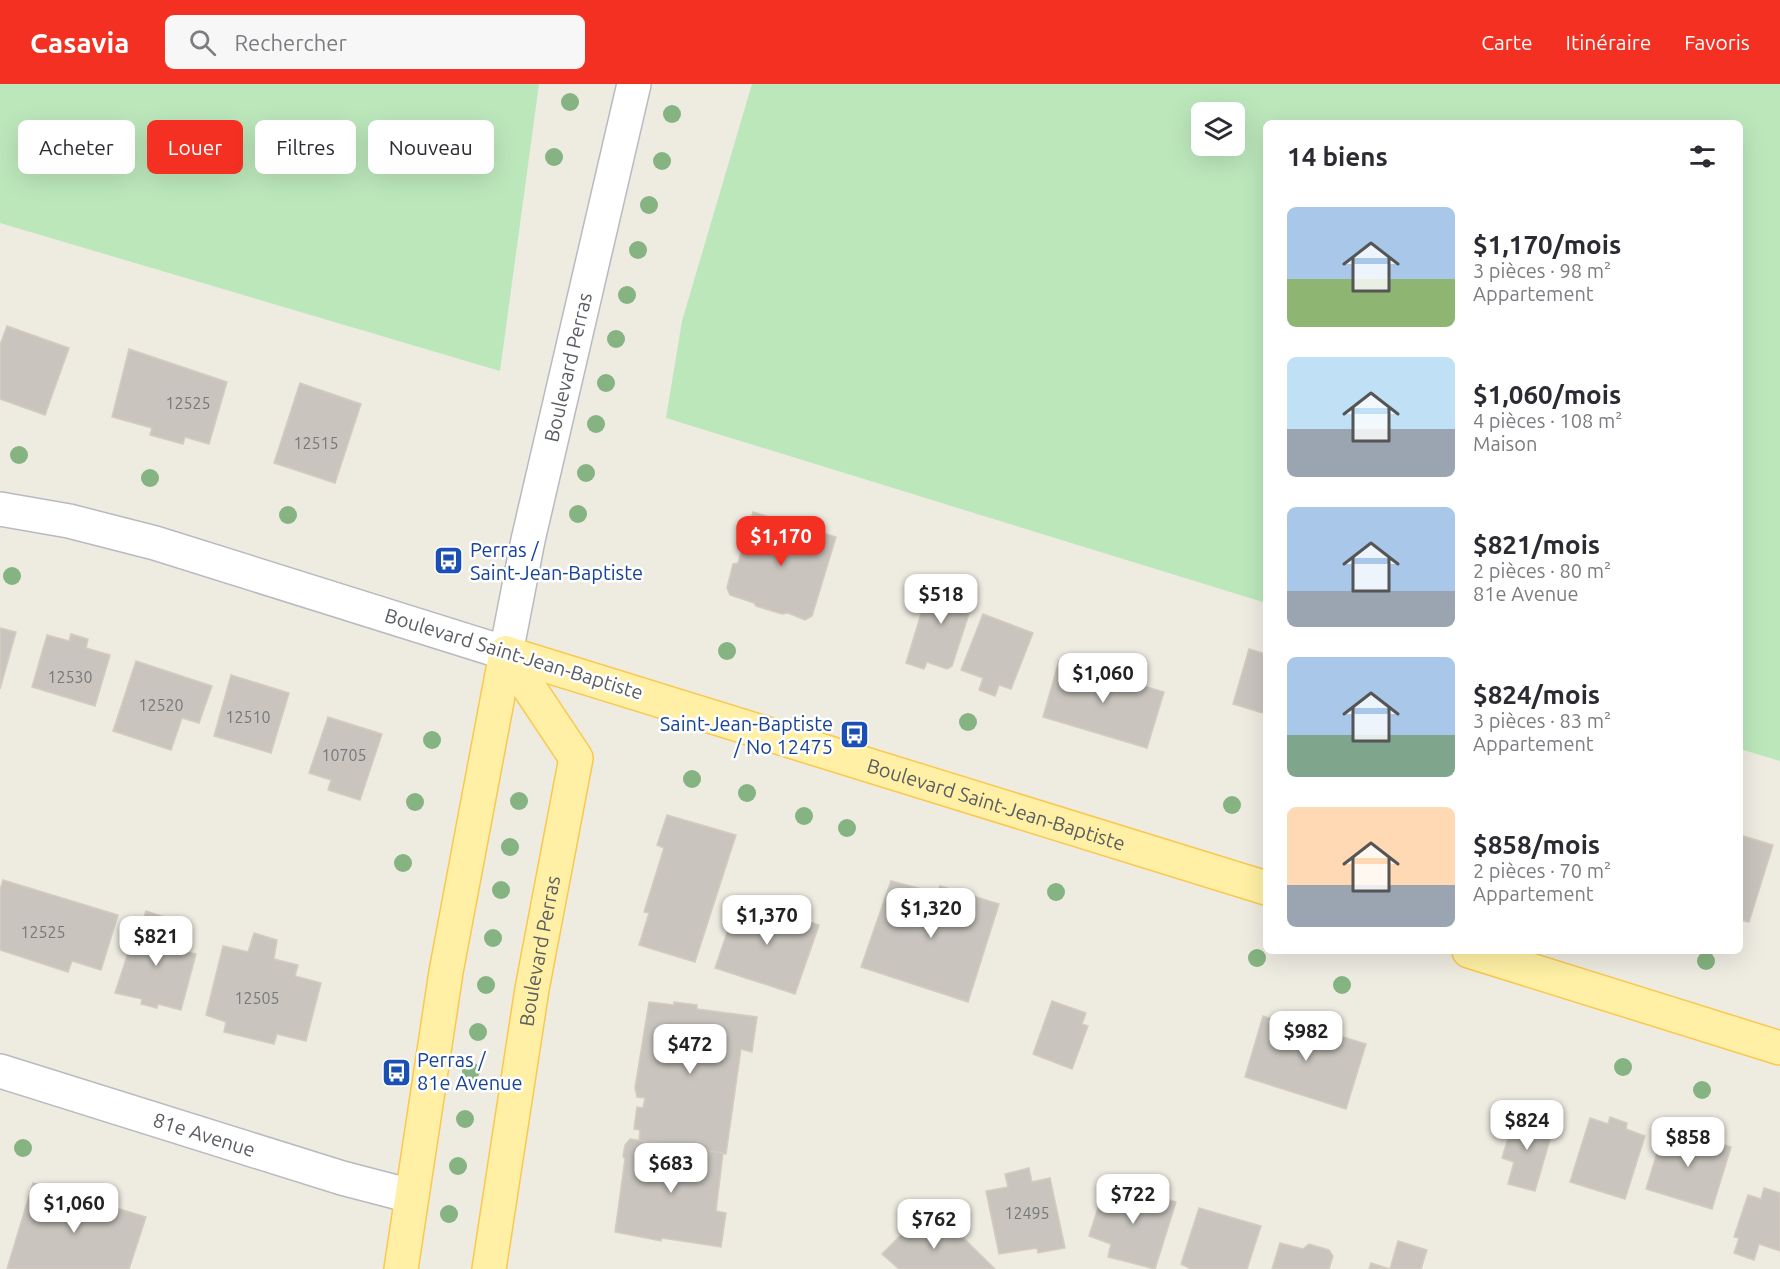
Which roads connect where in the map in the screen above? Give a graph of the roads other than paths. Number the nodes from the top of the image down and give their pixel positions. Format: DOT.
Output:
graph roads {
  1 [pos="634,84"];
  2 [pos="0,509"];
  3 [pos="506,653"];
  4 [pos="1263,887"];
  5 [pos="1479,954"];
  6 [pos="1780,1048"];
  7 [pos="0,1071"];
  8 [pos="411,1196"];
  9 [pos="401,1269"];
  10 [pos="489,1269"];
  1 -- 3 [label="street, Boulevard Perras"];
  2 -- 3 [label="street, Boulevard Saint-Jean-Baptiste"];
  3 -- 4 [label="main road, Boulevard Saint-Jean-Baptiste"];
  3 -- 8 [label="main road, Boulevard Perras"];
  3 -- 10 [label="main road, Boulevard Perras"];
  5 -- 6 [label="main road"];
  7 -- 8 [label="street, 81e Avenue"];
  8 -- 9 [label="main road, Boulevard Perras"];
}
